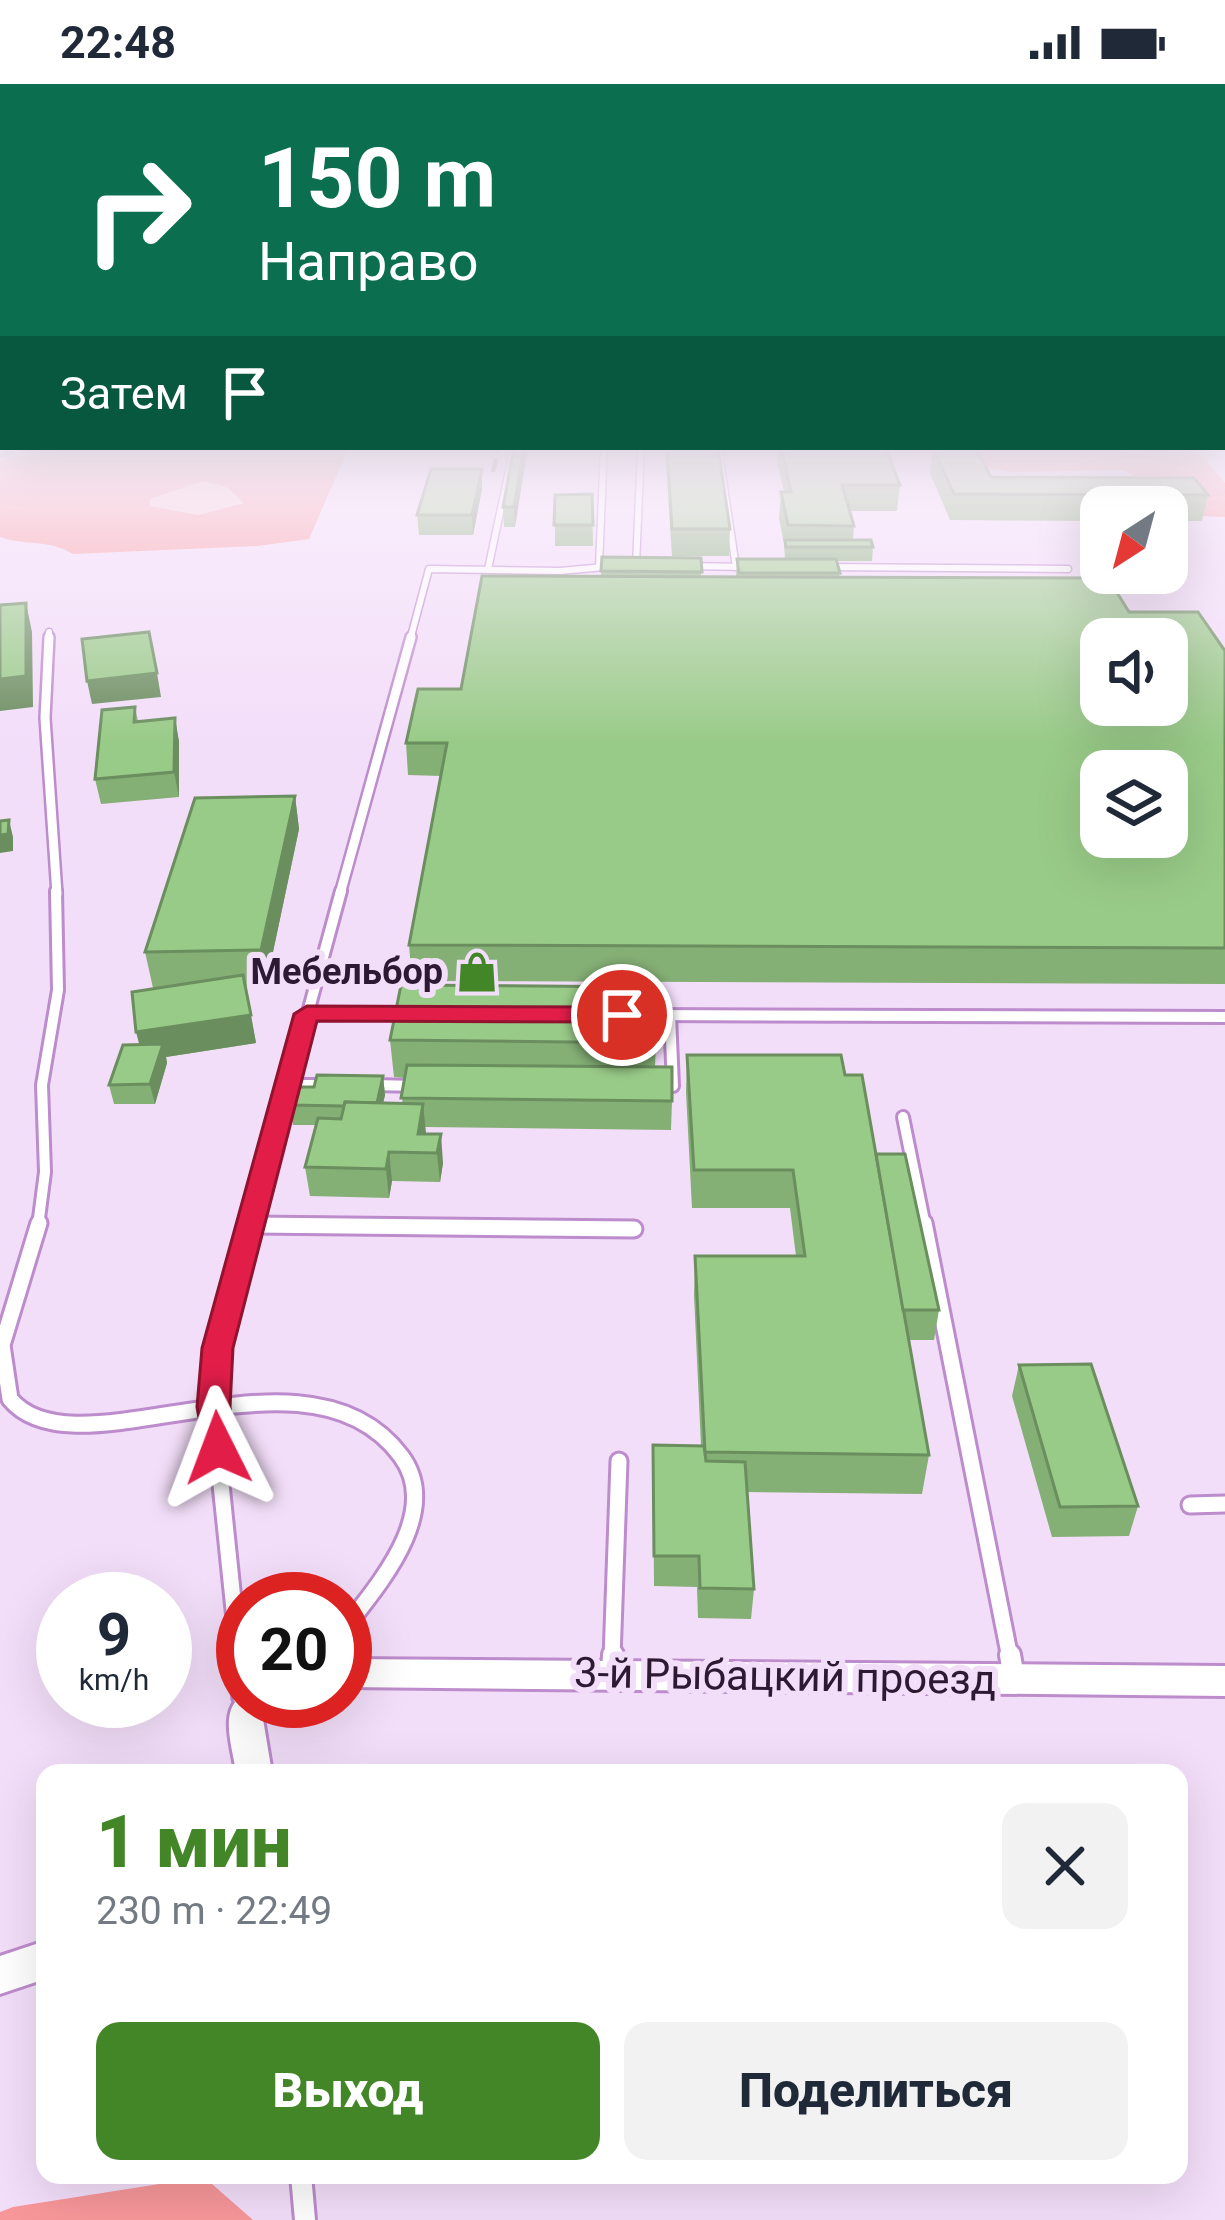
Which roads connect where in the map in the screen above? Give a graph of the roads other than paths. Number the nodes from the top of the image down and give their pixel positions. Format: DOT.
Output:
graph roads {
  1 [pos="494,543"];
  2 [pos="599,543"];
  3 [pos="637,543"];
  4 [pos="732,543"];
  5 [pos="598,566"];
  6 [pos="636,566"];
  7 [pos="656,566"];
  8 [pos="676,566"];
  9 [pos="736,566"];
  10 [pos="760,567"];
  11 [pos="807,567"];
  12 [pos="925,568"];
  13 [pos="488,569"];
  14 [pos="1068,569"];
  15 [pos="984,580"];
  16 [pos="49,632"];
  17 [pos="307,1014"];
  18 [pos="412,1014"];
  19 [pos="622,1015"];
  20 [pos="670,1015"];
  21 [pos="1225,1017"];
  22 [pos="287,1085"];
  23 [pos="423,1085"];
  24 [pos="651,1086"];
  25 [pos="903,1117"];
  26 [pos="250,1226"];
  27 [pos="634,1228"];
  28 [pos="213,1407"];
  29 [pos="619,1461"];
  30 [pos="1225,1504"];
  31 [pos="1190,1505"];
  32 [pos="233,1572"];
  33 [pos="372,1593"];
  34 [pos="372,1673"];
  35 [pos="612,1674"];
  36 [pos="1015,1679"];
  37 [pos="1225,1681"];
  38 [pos="251,1728"];
  39 [pos="253,1764"];
  40 [pos="36,1963"];
  41 [pos="0,1976"];
  42 [pos="302,2184"];
  43 [pos="305,2220"];
  1 -- 13 [label="lane"];
  2 -- 5 [label="lane"];
  3 -- 6 [label="lane"];
  4 -- 9 [label="lane"];
  5 -- 6 [label="lane"];
  5 -- 13 [label="lane"];
  6 -- 7 [label="lane"];
  8 -- 9 [label="lane"];
  9 -- 10 [label="lane"];
  11 -- 12 [label="lane"];
  12 -- 14 [label="lane"];
  12 -- 15 [label="lane"];
  13 -- 17 [label="lane"];
  16 -- 28 [label="lane"];
  17 -- 18 [label="lane"];
  17 -- 22 [label="lane"];
  19 -- 20 [label="lane"];
  20 -- 21 [label="lane"];
  20 -- 24 [label="lane"];
  22 -- 23 [label="lane"];
  22 -- 26 [label="lane"];
  25 -- 36 [label="lane"];
  26 -- 27 [label="lane"];
  26 -- 28 [label="lane"];
  28 -- 32 [label="lane"];
  28 -- 33 [label="lane"];
  29 -- 35 [label="lane"];
  30 -- 31 [label="lane"];
  34 -- 35 [label="street, 3-й Рыбацкий проезд"];
  35 -- 36 [label="street, 3-й Рыбацкий проезд"];
  36 -- 37 [label="street, 3-й Рыбацкий проезд"];
  38 -- 39 [label="street"];
  40 -- 41 [label="street"];
  42 -- 43 [label="lane"];
}
